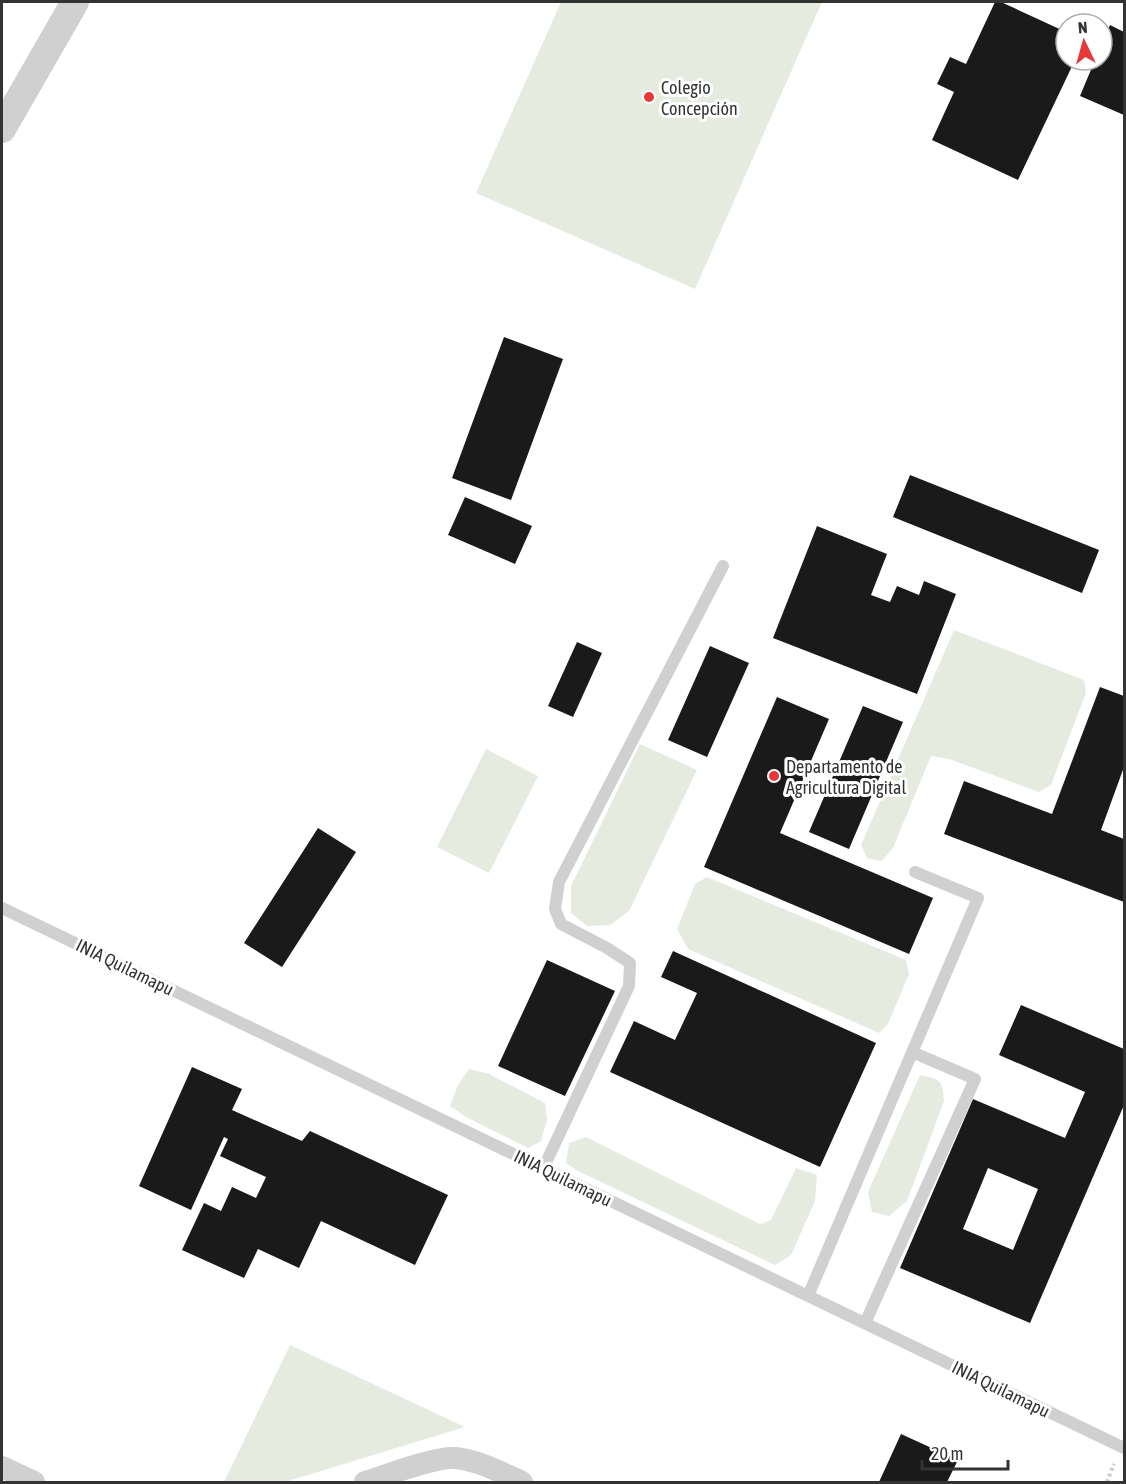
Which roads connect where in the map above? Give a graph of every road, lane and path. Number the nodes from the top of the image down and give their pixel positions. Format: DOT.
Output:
graph roads {
  1 [pos="75,2"];
  2 [pos="2,129"];
  3 [pos="723,566"];
  4 [pos="915,872"];
  5 [pos="2,908"];
  6 [pos="912,1052"];
  7 [pos="543,1169"];
  8 [pos="808,1296"];
  9 [pos="865,1323"];
  10 [pos="1125,1448"];
  11 [pos="2,1467"];
  12 [pos="34,1482"];
  13 [pos="365,1482"];
  14 [pos="522,1482"];
  1 -- 2 [label="street"];
  3 -- 7 [label="lane"];
  4 -- 6 [label="lane"];
  5 -- 7 [label="lane, INIA Quilamapu"];
  6 -- 8 [label="lane"];
  6 -- 9 [label="lane"];
  7 -- 8 [label="lane, INIA Quilamapu"];
  8 -- 9 [label="lane, INIA Quilamapu"];
  9 -- 10 [label="lane, INIA Quilamapu"];
  11 -- 12 [label="street"];
  13 -- 14 [label="street"];
}
